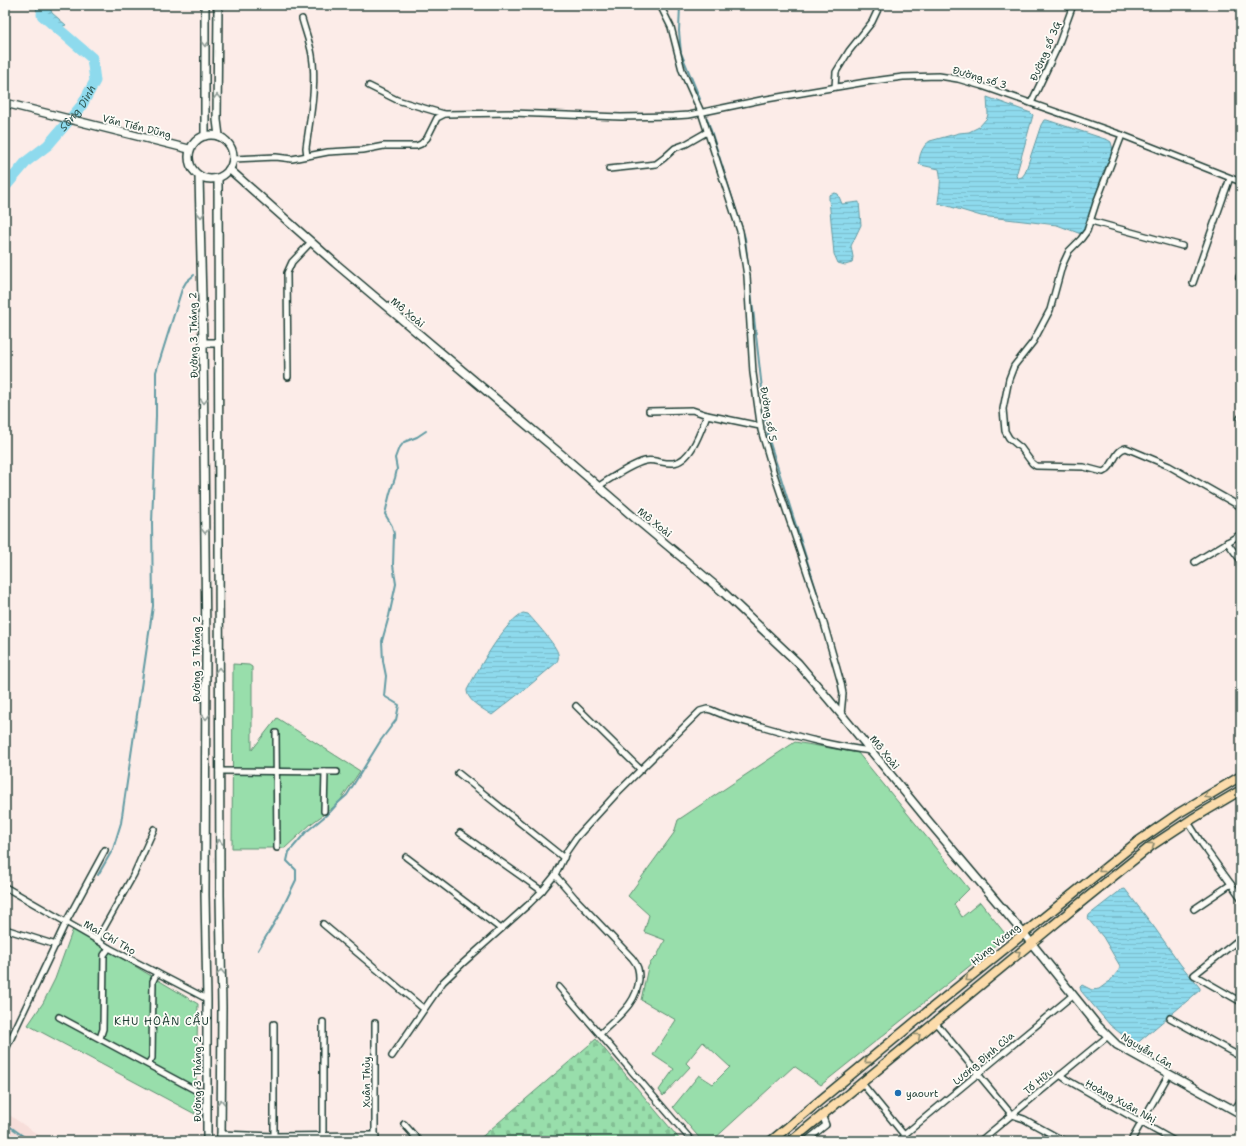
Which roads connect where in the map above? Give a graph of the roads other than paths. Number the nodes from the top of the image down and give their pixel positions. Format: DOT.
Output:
graph roads {
  1 [pos="205,5"];
  2 [pos="218,5"];
  3 [pos="660,5"];
  4 [pos="880,5"];
  5 [pos="1073,5"];
  6 [pos="302,19"];
  7 [pos="369,86"];
  8 [pos="834,87"];
  9 [pos="5,103"];
  10 [pos="1031,103"];
  11 [pos="701,112"];
  12 [pos="445,114"];
  13 [pos="707,132"];
  14 [pos="1122,135"];
  15 [pos="204,136"];
  16 [pos="219,136"];
  17 [pos="189,149"];
  18 [pos="307,156"];
  19 [pos="233,159"];
  20 [pos="609,169"];
  21 [pos="229,170"];
  22 [pos="199,176"];
  23 [pos="218,178"];
  24 [pos="1230,178"];
  25 [pos="1241,182"];
  26 [pos="1091,221"];
  27 [pos="311,242"];
  28 [pos="1182,246"];
  29 [pos="1192,283"];
  30 [pos="203,343"];
  31 [pos="219,343"];
  32 [pos="288,377"];
  33 [pos="649,411"];
  34 [pos="707,416"];
  35 [pos="760,426"];
  36 [pos="599,486"];
  37 [pos="1241,506"];
  38 [pos="1241,534"];
  39 [pos="1227,542"];
  40 [pos="1241,561"];
  41 [pos="1195,562"];
  42 [pos="206,648"];
  43 [pos="219,649"];
  44 [pos="576,706"];
  45 [pos="841,714"];
  46 [pos="276,733"];
  47 [pos="871,751"];
  48 [pos="641,770"];
  49 [pos="219,771"];
  50 [pos="276,772"];
  51 [pos="325,772"];
  52 [pos="337,772"];
  53 [pos="458,773"];
  54 [pos="1241,776"];
  55 [pos="1241,790"];
  56 [pos="324,811"];
  57 [pos="1188,822"];
  58 [pos="154,829"];
  59 [pos="460,833"];
  60 [pos="277,848"];
  61 [pos="105,850"];
  62 [pos="406,857"];
  63 [pos="564,858"];
  64 [pos="555,875"];
  65 [pos="1231,884"];
  66 [pos="5,887"];
  67 [pos="542,891"];
  68 [pos="205,895"];
  69 [pos="220,895"];
  70 [pos="1241,898"];
  71 [pos="1194,909"];
  72 [pos="66,922"];
  73 [pos="323,924"];
  74 [pos="5,929"];
  75 [pos="502,929"];
  76 [pos="1024,934"];
  77 [pos="1241,938"];
  78 [pos="97,940"];
  79 [pos="1031,943"];
  80 [pos="1235,943"];
  81 [pos="56,945"];
  82 [pos="1241,946"];
  83 [pos="109,948"];
  84 [pos="157,973"];
  85 [pos="558,987"];
  86 [pos="1073,995"];
  87 [pos="207,1000"];
  88 [pos="1241,1002"];
  89 [pos="424,1009"];
  90 [pos="59,1017"];
  91 [pos="1170,1018"];
  92 [pos="323,1022"];
  93 [pos="935,1022"];
  94 [pos="375,1023"];
  95 [pos="274,1024"];
  96 [pos="600,1034"];
  97 [pos="1108,1036"];
  98 [pos="100,1038"];
  99 [pos="5,1051"];
  100 [pos="392,1056"];
  101 [pos="1241,1057"];
  102 [pos="148,1064"];
  103 [pos="1169,1074"];
  104 [pos="978,1075"];
  105 [pos="1060,1075"];
  106 [pos="861,1082"];
  107 [pos="207,1090"];
  108 [pos="1241,1100"];
  109 [pos="1238,1112"];
  110 [pos="822,1115"];
  111 [pos="1012,1115"];
  112 [pos="1141,1123"];
  113 [pos="404,1124"];
  114 [pos="904,1135"];
  115 [pos="221,1138"];
  116 [pos="375,1138"];
  117 [pos="274,1139"];
  118 [pos="324,1139"];
  119 [pos="207,1141"];
  120 [pos="419,1141"];
  121 [pos="692,1141"];
  122 [pos="771,1141"];
  123 [pos="791,1141"];
  124 [pos="806,1141"];
  125 [pos="909,1141"];
  126 [pos="980,1141"];
  127 [pos="1064,1141"];
  128 [pos="1132,1141"];
  129 [pos="1174,1141"];
  1 -- 15 [label="main road, one-way"];
  16 -- 2 [label="main road, one-way"];
  3 -- 11 [label="street, Đường số 5"];
  4 -- 8 [label="street"];
  5 -- 10 [label="street, Đường số 3G"];
  6 -- 18 [label="street"];
  7 -- 12 [label="street, Đường số 3"];
  8 -- 10 [label="street, Đường số 3"];
  8 -- 11 [label="street, Đường số 3"];
  9 -- 17 [label="main road, Văn Tiến Dũng"];
  10 -- 14 [label="street, Đường số 3"];
  11 -- 12 [label="street, Đường số 3"];
  11 -- 13 [label="street, Đường số 5"];
  12 -- 18 [label="street"];
  13 -- 20 [label="street"];
  13 -- 35 [label="street, Đường số 5"];
  14 -- 24 [label="street, Đường số 3"];
  14 -- 26 [label="street"];
  15 -- 16 [label="main road"];
  15 -- 17 [label="main road"];
  16 -- 19 [label="main road"];
  17 -- 22 [label="main road"];
  18 -- 19 [label="street"];
  19 -- 21 [label="main road"];
  21 -- 23 [label="main road"];
  21 -- 27 [label="main road, Mô Xoài"];
  22 -- 23 [label="main road"];
  22 -- 30 [label="main road, Đường 3 Tháng 2, one-way"];
  23 -- 31 [label="main road"];
  24 -- 25 [label="street, Đường số 3"];
  24 -- 29 [label="street"];
  26 -- 28 [label="street"];
  26 -- 37 [label="street"];
  27 -- 32 [label="street"];
  27 -- 36 [label="main road, Mô Xoài"];
  30 -- 31 [label="main road"];
  30 -- 42 [label="main road, Đường 3 Tháng 2, one-way"];
  31 -- 43 [label="main road"];
  33 -- 34 [label="street"];
  34 -- 35 [label="street"];
  34 -- 36 [label="street"];
  35 -- 45 [label="street, Đường số 5"];
  36 -- 45 [label="main road, Mô Xoài"];
  38 -- 39 [label="street"];
  39 -- 40 [label="street"];
  39 -- 41 [label="street"];
  42 -- 43 [label="main road"];
  42 -- 68 [label="main road, Đường 3 Tháng 2, one-way"];
  49 -- 43 [label="main road, one-way"];
  44 -- 48 [label="street"];
  45 -- 47 [label="main road, Mô Xoài"];
  46 -- 50 [label="street"];
  47 -- 48 [label="street"];
  47 -- 76 [label="main road, Mô Xoài"];
  48 -- 63 [label="street"];
  49 -- 50 [label="street"];
  69 -- 49 [label="main road, one-way"];
  50 -- 51 [label="street"];
  50 -- 60 [label="street"];
  51 -- 52 [label="street"];
  51 -- 56 [label="street"];
  53 -- 63 [label="street"];
  54 -- 76 [label="main road, Hùng Vương, one-way"];
  55 -- 57 [label="main road"];
  57 -- 65 [label="street"];
  79 -- 57 [label="main road, one-way"];
  58 -- 78 [label="street"];
  59 -- 67 [label="street"];
  61 -- 72 [label="street"];
  62 -- 75 [label="street"];
  63 -- 64 [label="street"];
  64 -- 67 [label="street"];
  64 -- 96 [label="street"];
  65 -- 70 [label="street"];
  65 -- 71 [label="street"];
  66 -- 72 [label="street, Mai Chí Thọ"];
  67 -- 75 [label="street"];
  68 -- 69 [label="main road"];
  68 -- 87 [label="main road, Đường 3 Tháng 2"];
  115 -- 69 [label="main road, one-way"];
  72 -- 78 [label="street, Mai Chí Thọ"];
  72 -- 81 [label="street"];
  73 -- 89 [label="street"];
  74 -- 81 [label="street"];
  75 -- 89 [label="street"];
  76 -- 79 [label="main road, Mô Xoài"];
  76 -- 122 [label="main road, Hùng Vương, one-way"];
  77 -- 80 [label="street"];
  78 -- 83 [label="street, Mai Chí Thọ"];
  79 -- 86 [label="main road, Nguyễn Lân"];
  93 -- 79 [label="main road, one-way"];
  80 -- 82 [label="street"];
  80 -- 88 [label="street"];
  81 -- 99 [label="street"];
  83 -- 84 [label="street, Mai Chí Thọ"];
  83 -- 98 [label="street"];
  84 -- 87 [label="street, Mai Chí Thọ"];
  84 -- 102 [label="street"];
  85 -- 96 [label="street"];
  86 -- 97 [label="main road, Nguyễn Lân"];
  86 -- 104 [label="street, Lương Định Của"];
  87 -- 107 [label="main road, Đường 3 Tháng 2"];
  89 -- 100 [label="street"];
  90 -- 98 [label="street"];
  91 -- 101 [label="street"];
  92 -- 118 [label="street"];
  93 -- 104 [label="street"];
  106 -- 93 [label="main road, one-way"];
  94 -- 116 [label="street, Xuân Thủy"];
  95 -- 117 [label="street"];
  96 -- 121 [label="street"];
  97 -- 103 [label="main road, Nguyễn Lân"];
  97 -- 105 [label="street, Tố Hữu"];
  98 -- 102 [label="street"];
  102 -- 107 [label="street"];
  103 -- 109 [label="main road, Nguyễn Lân"];
  103 -- 112 [label="street"];
  104 -- 111 [label="street"];
  104 -- 114 [label="street, Lương Định Của"];
  105 -- 111 [label="street, Tố Hữu"];
  105 -- 112 [label="street, Hoàng Xuân Nhị"];
  106 -- 110 [label="main road"];
  106 -- 114 [label="street"];
  107 -- 119 [label="main road, Đường 3 Tháng 2"];
  108 -- 109 [label="street"];
  110 -- 123 [label="main road"];
  110 -- 124 [label="street"];
  111 -- 126 [label="street, Tố Hữu"];
  111 -- 127 [label="street"];
  112 -- 128 [label="street"];
  112 -- 129 [label="street, Hoàng Xuân Nhị"];
  113 -- 120 [label="street"];
  114 -- 125 [label="street"];
  115 -- 117 [label="main road"];
  116 -- 118 [label="main road"];
  117 -- 118 [label="main road"];
}
